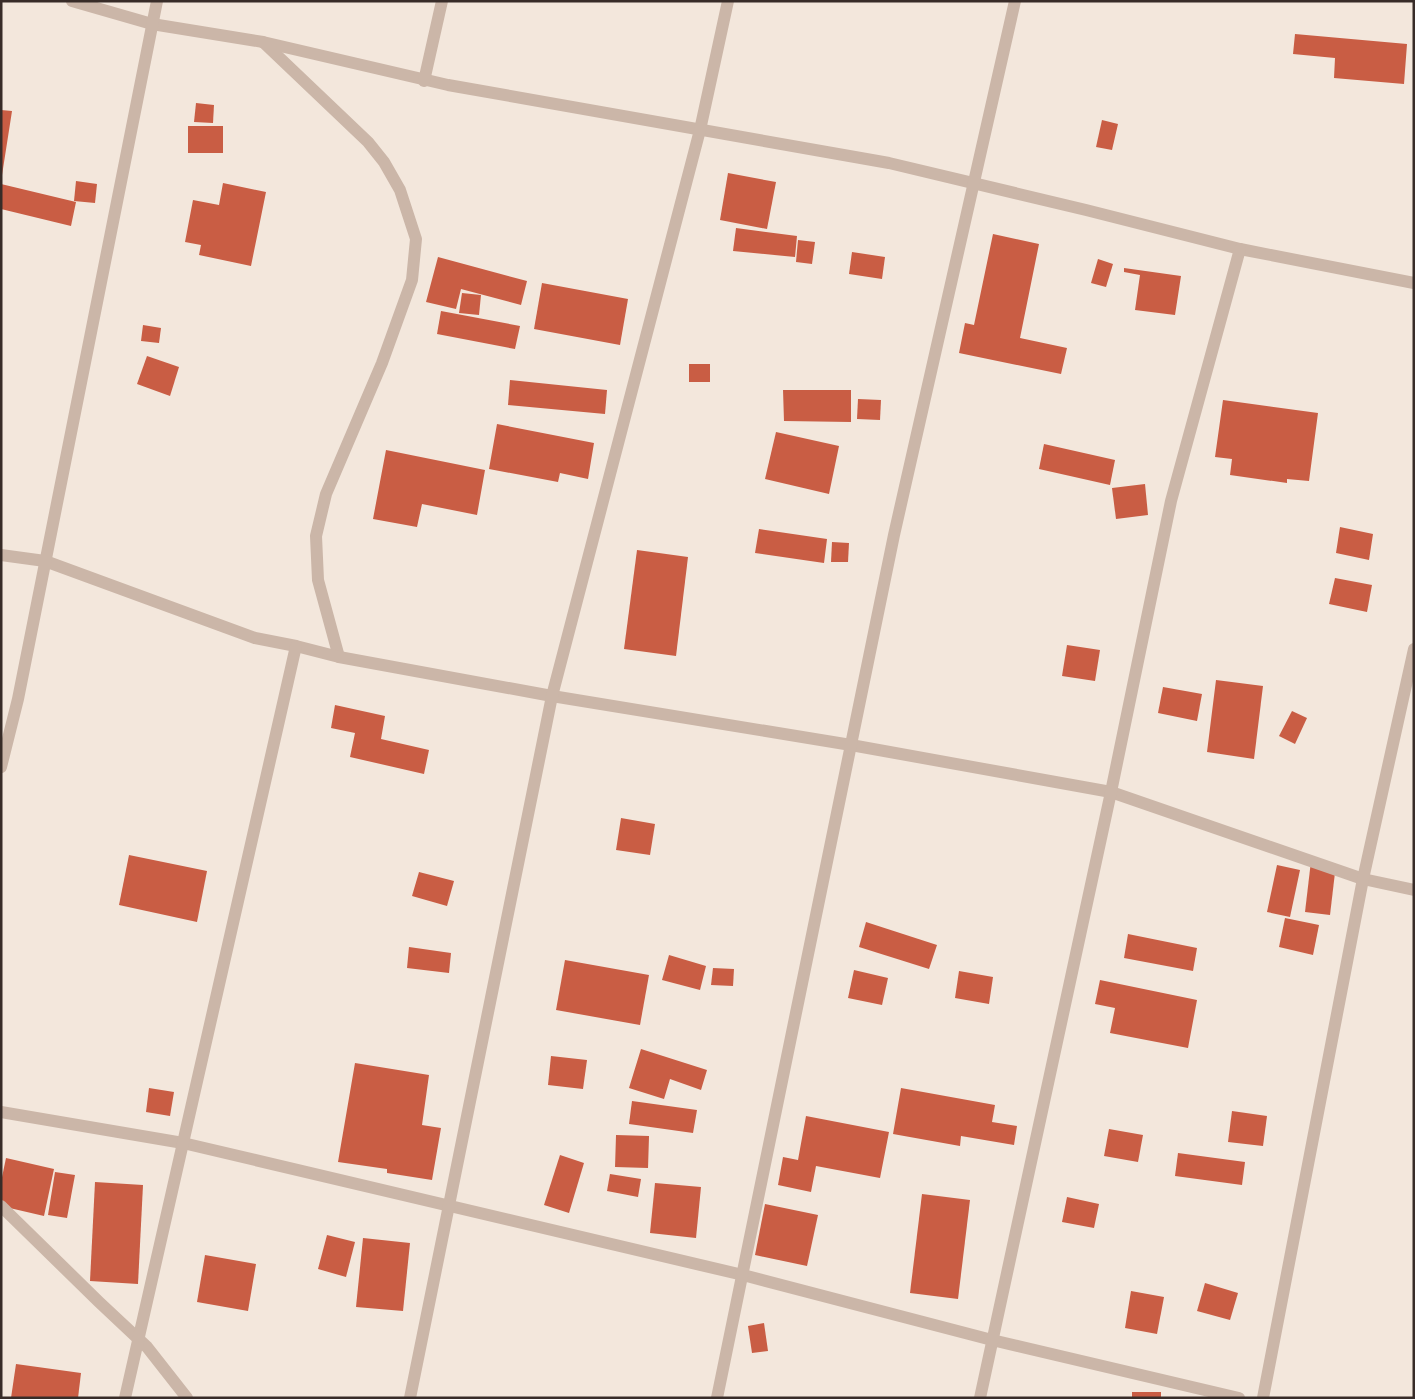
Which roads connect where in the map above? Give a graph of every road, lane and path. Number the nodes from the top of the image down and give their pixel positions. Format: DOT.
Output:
graph roads {
  1 [pos="72,1"];
  2 [pos="157,1"];
  3 [pos="442,1"];
  4 [pos="728,1"];
  5 [pos="1015,1"];
  6 [pos="152,24"];
  7 [pos="263,42"];
  8 [pos="424,81"];
  9 [pos="700,130"];
  10 [pos="974,183"];
  11 [pos="1240,250"];
  12 [pos="1414,283"];
  13 [pos="1,555"];
  14 [pos="45,561"];
  15 [pos="296,646"];
  16 [pos="1414,649"];
  17 [pos="339,657"];
  18 [pos="552,696"];
  19 [pos="851,745"];
  20 [pos="1,767"];
  21 [pos="1111,792"];
  22 [pos="1363,879"];
  23 [pos="1414,890"];
  24 [pos="1,1112"];
  25 [pos="183,1143"];
  26 [pos="1,1206"];
  27 [pos="449,1206"];
  28 [pos="743,1275"];
  29 [pos="139,1339"];
  30 [pos="992,1340"];
  31 [pos="125,1398"];
  32 [pos="187,1398"];
  33 [pos="410,1398"];
  34 [pos="717,1398"];
  35 [pos="980,1398"];
  36 [pos="1239,1398"];
  37 [pos="1263,1398"];
  1 -- 6 [label="street"];
  2 -- 6 [label="street"];
  3 -- 8 [label="street"];
  4 -- 9 [label="street"];
  5 -- 10 [label="street"];
  6 -- 7 [label="street"];
  6 -- 14 [label="street"];
  7 -- 8 [label="street"];
  7 -- 17 [label="street"];
  8 -- 9 [label="street"];
  9 -- 10 [label="street"];
  9 -- 18 [label="street"];
  10 -- 11 [label="street"];
  10 -- 19 [label="street"];
  11 -- 12 [label="street"];
  11 -- 21 [label="street"];
  13 -- 14 [label="street"];
  14 -- 15 [label="street"];
  14 -- 20 [label="street"];
  15 -- 17 [label="street"];
  15 -- 25 [label="street"];
  16 -- 22 [label="street"];
  17 -- 18 [label="street"];
  18 -- 19 [label="street"];
  18 -- 27 [label="street"];
  19 -- 21 [label="street"];
  19 -- 28 [label="street"];
  21 -- 22 [label="street"];
  21 -- 30 [label="street"];
  22 -- 23 [label="street"];
  22 -- 37 [label="street"];
  24 -- 25 [label="street"];
  25 -- 27 [label="street"];
  25 -- 29 [label="street"];
  26 -- 29 [label="street"];
  27 -- 28 [label="street"];
  27 -- 33 [label="street"];
  28 -- 30 [label="street"];
  28 -- 34 [label="street"];
  29 -- 31 [label="street"];
  29 -- 32 [label="street"];
  30 -- 35 [label="street"];
  30 -- 36 [label="street"];
}
